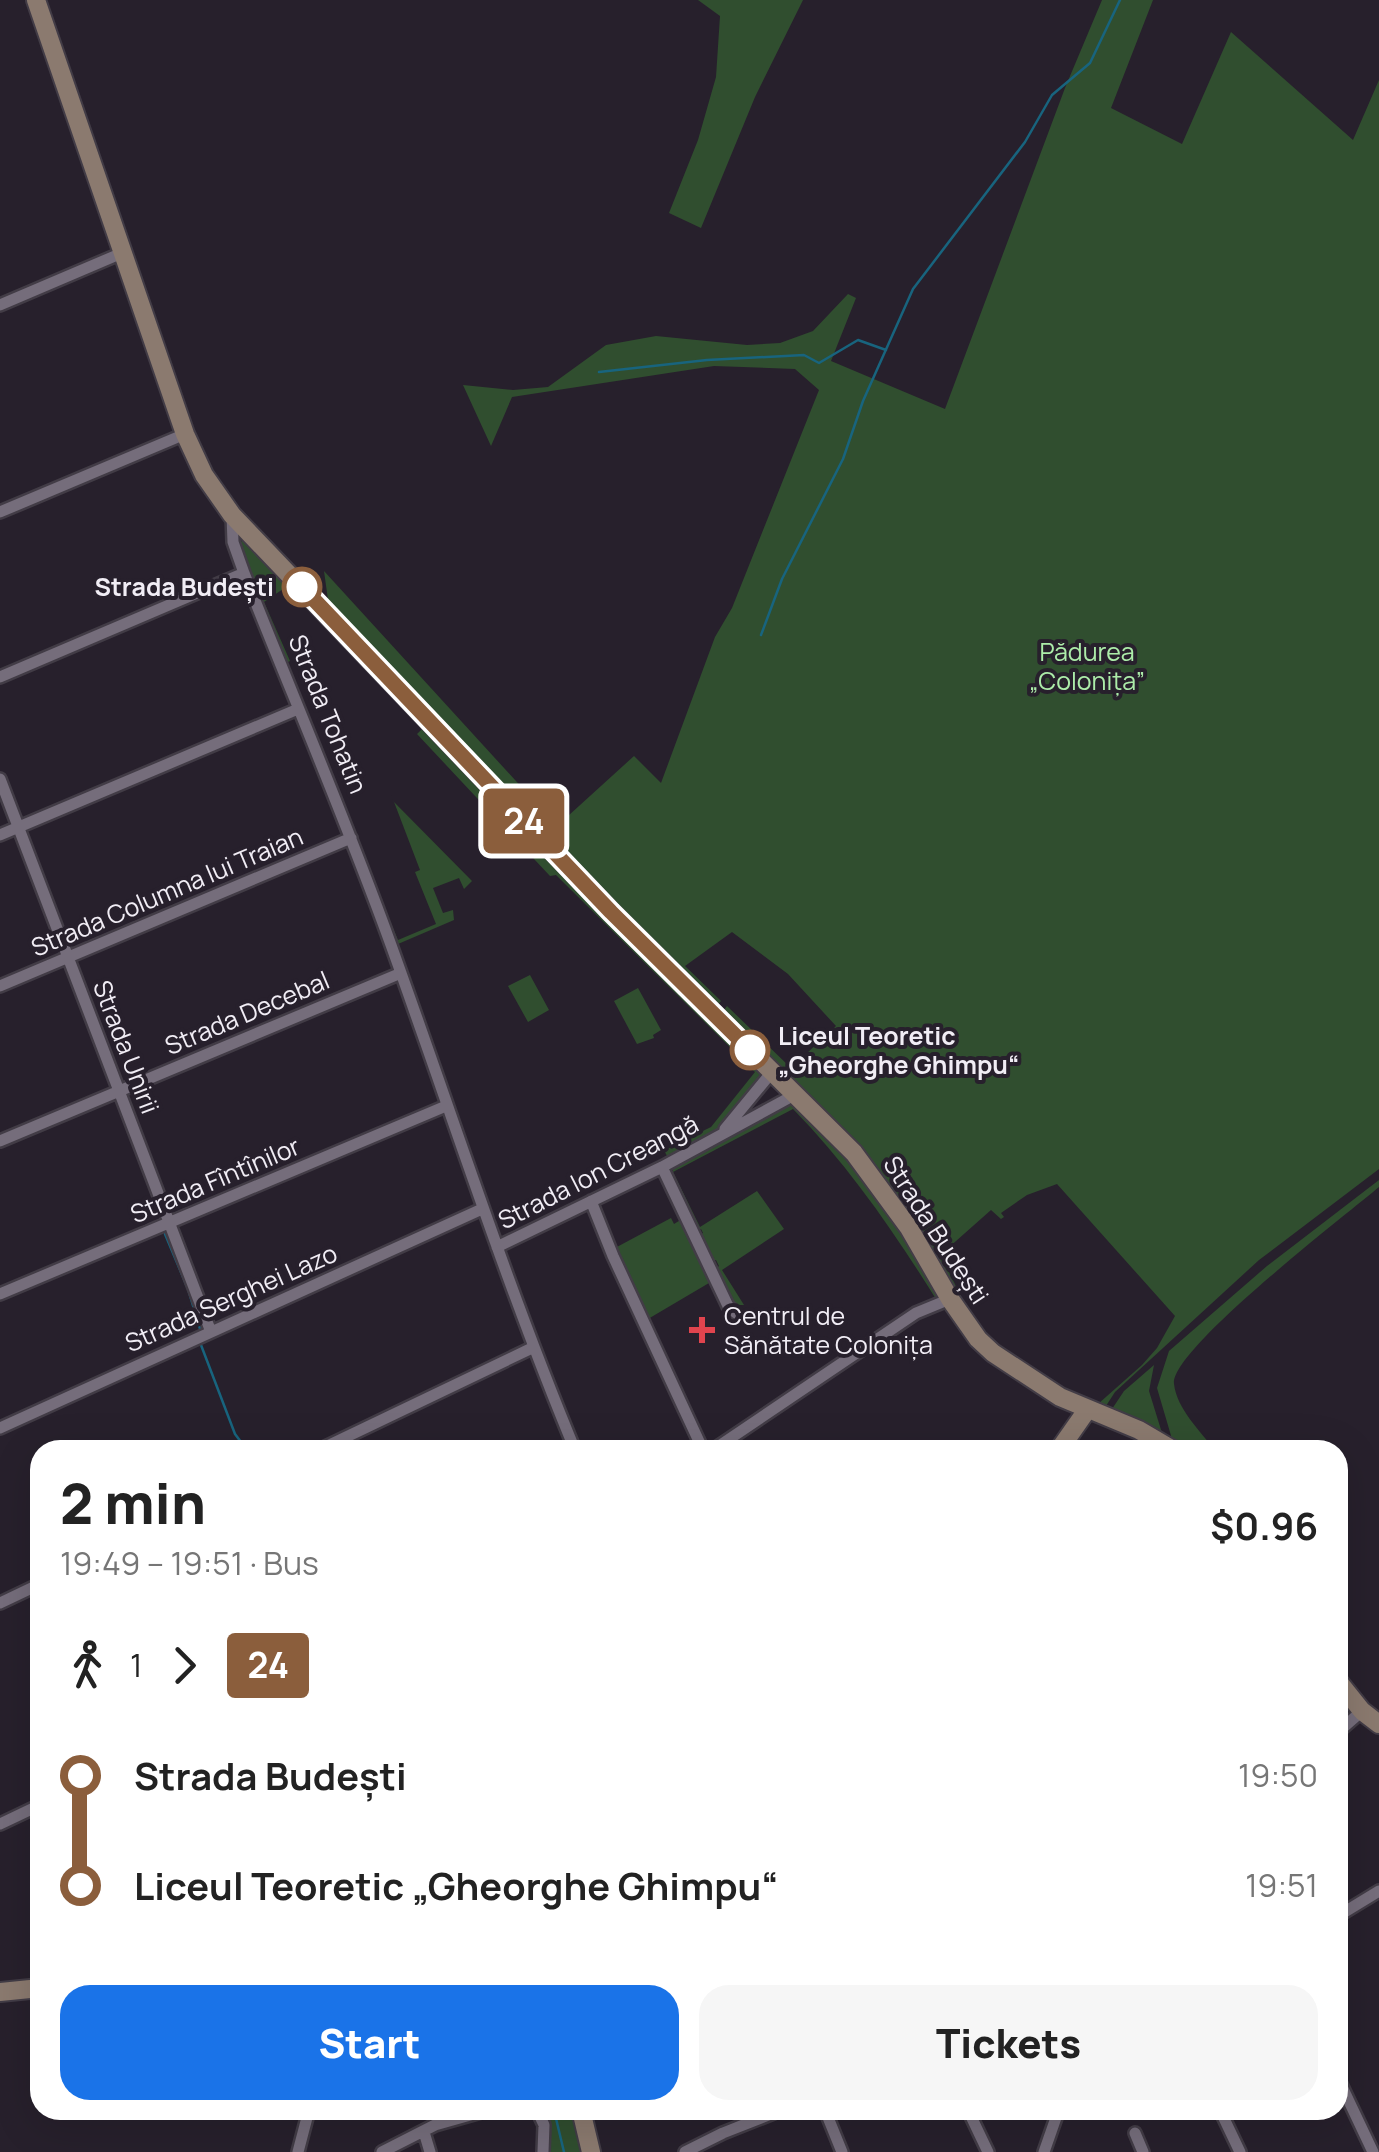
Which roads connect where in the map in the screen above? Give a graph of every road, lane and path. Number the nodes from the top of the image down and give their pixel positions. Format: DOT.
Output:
graph roads {
  1 [pos="36,0"];
  2 [pos="122,254"];
  3 [pos="0,305"];
  4 [pos="185,434"];
  5 [pos="0,512"];
  6 [pos="232,515"];
  7 [pos="244,572"];
  8 [pos="0,678"];
  9 [pos="298,709"];
  10 [pos="0,778"];
  11 [pos="18,826"];
  12 [pos="0,834"];
  13 [pos="351,838"];
  14 [pos="68,957"];
  15 [pos="401,973"];
  16 [pos="0,986"];
  17 [pos="772,1072"];
  18 [pos="119,1090"];
  19 [pos="796,1094"];
  20 [pos="446,1106"];
  21 [pos="720,1136"];
  22 [pos="0,1141"];
  23 [pos="662,1167"];
  24 [pos="591,1201"];
  25 [pos="482,1210"];
  26 [pos="168,1224"];
  27 [pos="498,1247"];
  28 [pos="0,1294"];
  29 [pos="950,1299"];
  30 [pos="736,1313"];
  31 [pos="210,1332"];
  32 [pos="532,1348"];
  33 [pos="1087,1410"];
  34 [pos="0,1428"];
  35 [pos="340,1440"];
  36 [pos="571,1440"];
  37 [pos="698,1440"];
  38 [pos="728,1440"];
  39 [pos="1066,1440"];
  40 [pos="1156,1440"];
  41 [pos="30,1589"];
  42 [pos="0,1603"];
  43 [pos="1348,1694"];
  44 [pos="1362,1711"];
  45 [pos="1348,1723"];
  46 [pos="1379,1724"];
  47 [pos="30,1810"];
  48 [pos="0,1824"];
  49 [pos="1379,1891"];
  50 [pos="1348,1910"];
  51 [pos="30,1989"];
  52 [pos="0,1992"];
  53 [pos="1348,2099"];
  54 [pos="306,2120"];
  55 [pos="450,2120"];
  56 [pos="541,2120"];
  57 [pos="583,2120"];
  58 [pos="758,2120"];
  59 [pos="829,2120"];
  60 [pos="973,2120"];
  61 [pos="1055,2120"];
  62 [pos="1225,2120"];
  63 [pos="424,2132"];
  64 [pos="1135,2132"];
  65 [pos="298,2152"];
  66 [pos="382,2152"];
  67 [pos="430,2152"];
  68 [pos="543,2152"];
  69 [pos="590,2152"];
  70 [pos="685,2152"];
  71 [pos="842,2152"];
  72 [pos="988,2152"];
  73 [pos="1044,2152"];
  74 [pos="1143,2152"];
  75 [pos="1240,2152"];
  76 [pos="1374,2152"];
  1 -- 2 [label="street, Strada Tohatin"];
  2 -- 3 [label="street"];
  2 -- 4 [label="street, Strada Tohatin"];
  4 -- 5 [label="street"];
  4 -- 6 [label="street, Strada Tohatin"];
  6 -- 7 [label="street, Strada Tohatin"];
  6 -- 17 [label="street, Strada Budești"];
  7 -- 8 [label="street"];
  7 -- 9 [label="street, Strada Tohatin"];
  9 -- 11 [label="street"];
  9 -- 13 [label="street, Strada Tohatin"];
  10 -- 11 [label="street, Strada Unirii"];
  11 -- 12 [label="street"];
  11 -- 14 [label="street, Strada Unirii"];
  13 -- 14 [label="street, Strada Columna lui Traian"];
  13 -- 15 [label="street, Strada Tohatin"];
  14 -- 16 [label="street, Strada Columna lui Traian"];
  14 -- 18 [label="street, Strada Unirii"];
  15 -- 18 [label="street, Strada Decebal"];
  15 -- 20 [label="street, Strada Tohatin"];
  17 -- 19 [label="street, Strada Budești"];
  17 -- 21 [label="street, Strada Ion Creangă"];
  18 -- 22 [label="street, Strada Decebal"];
  18 -- 26 [label="street, Strada Unirii"];
  19 -- 21 [label="street, Strada Ion Creangă"];
  19 -- 29 [label="street, Strada Budești"];
  20 -- 25 [label="street, Strada Tohatin"];
  20 -- 26 [label="street, Strada Fîntînilor"];
  21 -- 23 [label="street, Strada Ion Creangă"];
  23 -- 24 [label="street, Strada Ion Creangă"];
  23 -- 30 [label="street"];
  24 -- 27 [label="street, Strada Ion Creangă"];
  24 -- 37 [label="street"];
  25 -- 27 [label="street, Strada Tohatin"];
  25 -- 31 [label="street, Strada Serghei Lazo"];
  26 -- 28 [label="street, Strada Fîntînilor"];
  26 -- 31 [label="street, Strada Unirii"];
  27 -- 32 [label="street, Strada Tohatin"];
  29 -- 33 [label="street, Strada Budești"];
  29 -- 38 [label="street"];
  31 -- 34 [label="street, Strada Serghei Lazo"];
  32 -- 35 [label="street"];
  32 -- 36 [label="street, Strada Tohatin"];
  33 -- 39 [label="street"];
  33 -- 40 [label="street, Strada Budești"];
  41 -- 42 [label="street"];
  43 -- 44 [label="street"];
  44 -- 45 [label="street"];
  44 -- 46 [label="street"];
  47 -- 48 [label="street"];
  49 -- 50 [label="street"];
  51 -- 52 [label="street"];
  53 -- 76 [label="street"];
  54 -- 65 [label="street"];
  55 -- 63 [label="street"];
  56 -- 68 [label="street"];
  57 -- 69 [label="street"];
  58 -- 70 [label="street"];
  59 -- 71 [label="street"];
  60 -- 72 [label="street"];
  61 -- 73 [label="street"];
  62 -- 75 [label="street"];
  63 -- 66 [label="street"];
  63 -- 67 [label="street"];
  64 -- 74 [label="street"];
}
